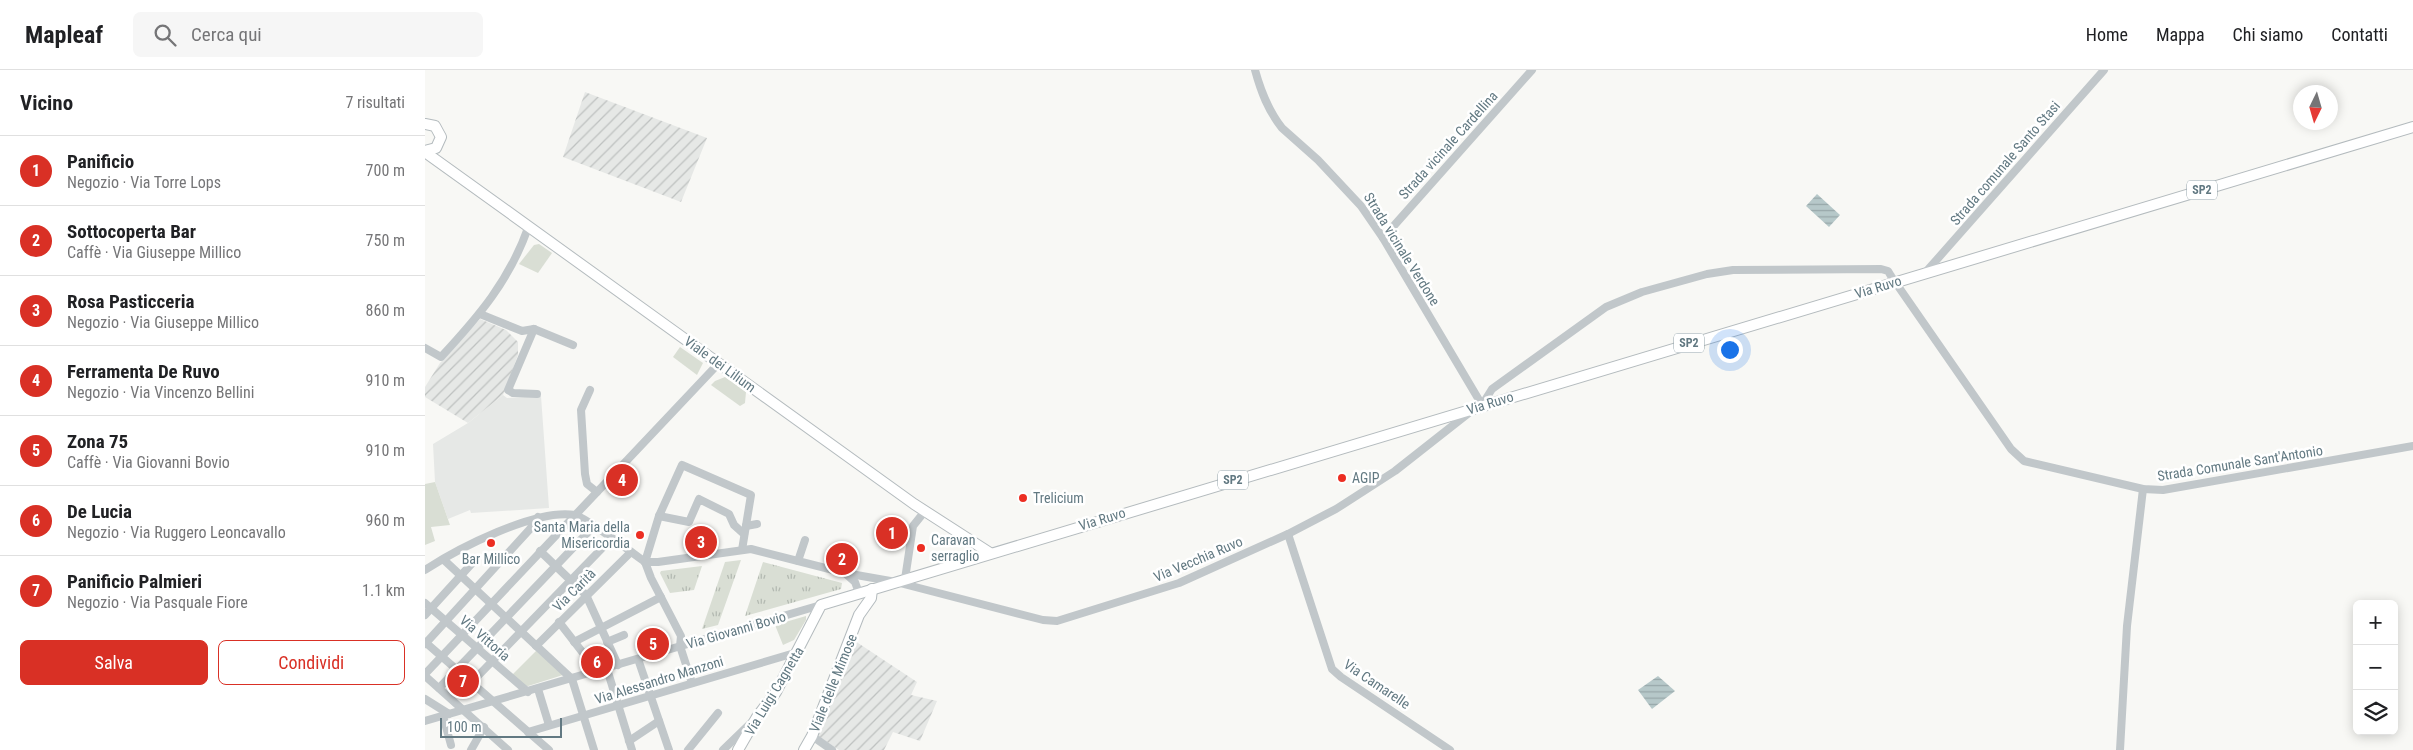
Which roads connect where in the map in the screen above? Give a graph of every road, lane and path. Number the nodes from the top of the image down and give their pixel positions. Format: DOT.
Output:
graph roads {
  1 [pos="1255,70"];
  2 [pos="1532,70"];
  3 [pos="2104,70"];
  4 [pos="427,122"];
  5 [pos="2413,127"];
  6 [pos="439,145"];
  7 [pos="425,151"];
  8 [pos="453,172"];
  9 [pos="529,228"];
  10 [pos="1383,238"];
  11 [pos="1925,273"];
  12 [pos="1895,282"];
  13 [pos="481,314"];
  14 [pos="534,328"];
  15 [pos="573,345"];
  16 [pos="425,348"];
  17 [pos="719,363"];
  18 [pos="590,390"];
  19 [pos="537,394"];
  20 [pos="1479,406"];
  21 [pos="2413,446"];
  22 [pos="2143,489"];
  23 [pos="597,492"];
  24 [pos="925,511"];
  25 [pos="576,515"];
  26 [pos="659,516"];
  27 [pos="538,517"];
  28 [pos="757,524"];
  29 [pos="593,527"];
  30 [pos="745,530"];
  31 [pos="1288,534"];
  32 [pos="611,539"];
  33 [pos="805,540"];
  34 [pos="742,550"];
  35 [pos="540,551"];
  36 [pos="631,552"];
  37 [pos="989,553"];
  38 [pos="444,560"];
  39 [pos="475,560"];
  40 [pos="798,561"];
  41 [pos="645,562"];
  42 [pos="556,566"];
  43 [pos="425,570"];
  44 [pos="845,573"];
  45 [pos="461,575"];
  46 [pos="863,576"];
  47 [pos="570,580"];
  48 [pos="900,580"];
  49 [pos="476,588"];
  50 [pos="872,589"];
  51 [pos="859,593"];
  52 [pos="586,595"];
  53 [pos="661,597"];
  54 [pos="847,597"];
  55 [pos="492,604"];
  56 [pos="821,605"];
  57 [pos="428,606"];
  58 [pos="425,615"];
  59 [pos="859,615"];
  60 [pos="507,618"];
  61 [pos="445,621"];
  62 [pos="559,622"];
  63 [pos="601,628"];
  64 [pos="521,632"];
  65 [pos="462,635"];
  66 [pos="624,635"];
  67 [pos="575,642"];
  68 [pos="607,642"];
  69 [pos="425,643"];
  70 [pos="536,646"];
  71 [pos="680,646"];
  72 [pos="478,649"];
  73 [pos="798,652"];
  74 [pos="441,657"];
  75 [pos="638,659"];
  76 [pos="493,661"];
  77 [pos="618,665"];
  78 [pos="607,669"];
  79 [pos="457,670"];
  80 [pos="597,671"];
  81 [pos="425,675"];
  82 [pos="572,679"];
  83 [pos="692,682"];
  84 [pos="471,683"];
  85 [pos="439,688"];
  86 [pos="538,689"];
  87 [pos="528,692"];
  88 [pos="650,695"];
  89 [pos="425,699"];
  90 [pos="493,702"];
  91 [pos="618,705"];
  92 [pos="464,710"];
  93 [pos="719,714"];
  94 [pos="446,715"];
  95 [pos="584,716"];
  96 [pos="757,718"];
  97 [pos="425,721"];
  98 [pos="659,721"];
  99 [pos="549,726"];
  100 [pos="483,728"];
  101 [pos="528,732"];
  102 [pos="812,736"];
  103 [pos="629,741"];
  104 [pos="451,745"];
  105 [pos="471,750"];
  106 [pos="508,750"];
  107 [pos="549,750"];
  108 [pos="594,750"];
  109 [pos="632,750"];
  110 [pos="669,750"];
  111 [pos="688,750"];
  112 [pos="723,750"];
  113 [pos="738,750"];
  114 [pos="803,750"];
  115 [pos="833,750"];
  116 [pos="1450,750"];
  117 [pos="2120,750"];
  1 -- 10 [label="street, Strada vicinale Verdone"];
  2 -- 10 [label="street, Strada vicinale Cardellina"];
  3 -- 11 [label="street, Strada comunale Santo Stasi"];
  4 -- 6 [label="main road, Viale dei Lilium"];
  5 -- 11 [label="main road, Via Ruvo / SP2"];
  6 -- 7 [label="main road, Viale dei Lilium"];
  6 -- 8 [label="main road, Viale dei Lilium"];
  7 -- 8 [label="main road, Viale dei Lilium"];
  8 -- 9 [label="main road, Viale dei Lilium"];
  9 -- 13 [label="street"];
  9 -- 17 [label="main road, Viale dei Lilium"];
  10 -- 20 [label="street, Strada vicinale Verdone"];
  11 -- 12 [label="main road, Via Ruvo / SP2"];
  12 -- 20 [label="main road, Via Ruvo / SP2"];
  12 -- 20 [label="street, Via Vecchia Ruvo"];
  12 -- 22 [label="street, Strada Comunale Sant'Antonio"];
  13 -- 14 [label="street"];
  13 -- 16 [label="street"];
  14 -- 15 [label="street"];
  14 -- 19 [label="street"];
  17 -- 23 [label="street"];
  17 -- 24 [label="main road, Viale dei Lilium"];
  18 -- 23 [label="street"];
  20 -- 31 [label="street, Via Vecchia Ruvo"];
  20 -- 37 [label="main road, Via Ruvo / SP2"];
  21 -- 22 [label="street, Strada Comunale Sant'Antonio"];
  22 -- 117 [label="street"];
  23 -- 25 [label="street"];
  24 -- 37 [label="main road, Viale dei Lilium"];
  24 -- 48 [label="street"];
  25 -- 27 [label="street"];
  25 -- 29 [label="street"];
  25 -- 35 [label="street"];
  26 -- 30 [label="street"];
  26 -- 30 [label="street"];
  26 -- 41 [label="street"];
  27 -- 38 [label="street"];
  27 -- 49 [label="street"];
  28 -- 30 [label="street"];
  29 -- 32 [label="street"];
  29 -- 42 [label="street"];
  30 -- 34 [label="street"];
  31 -- 48 [label="street, Via Vecchia Ruvo"];
  31 -- 116 [label="street, Via Camarelle"];
  32 -- 36 [label="street"];
  32 -- 47 [label="street"];
  33 -- 40 [label="street"];
  34 -- 40 [label="street, Via Vecchia Ruvo"];
  34 -- 41 [label="street, Via Vecchia Ruvo"];
  35 -- 42 [label="street"];
  35 -- 55 [label="street"];
  36 -- 41 [label="street"];
  36 -- 52 [label="street, Via Carità"];
  37 -- 48 [label="main road, Via Giovanni Bovio / SP2"];
  38 -- 43 [label="street"];
  38 -- 45 [label="street"];
  39 -- 45 [label="street"];
  40 -- 44 [label="street, Via Vecchia Ruvo"];
  41 -- 53 [label="street"];
  42 -- 47 [label="street"];
  42 -- 60 [label="street"];
  44 -- 46 [label="street, Via Vecchia Ruvo"];
  44 -- 51 [label="street"];
  45 -- 49 [label="street"];
  45 -- 57 [label="street"];
  46 -- 48 [label="street, Via Vecchia Ruvo"];
  46 -- 50 [label="street"];
  47 -- 52 [label="street"];
  47 -- 64 [label="street"];
  48 -- 50 [label="main road, Via Giovanni Bovio / SP2"];
  49 -- 55 [label="street"];
  49 -- 61 [label="street"];
  50 -- 51 [label="main road, Via Giovanni Bovio / SP2"];
  50 -- 59 [label="main road, Viale delle Mimose"];
  51 -- 54 [label="main road, Via Giovanni Bovio / SP2"];
  52 -- 62 [label="street, Via Carità"];
  52 -- 63 [label="street"];
  53 -- 63 [label="street"];
  53 -- 71 [label="street"];
  54 -- 56 [label="main road, Via Giovanni Bovio / SP2"];
  54 -- 59 [label="main road, Viale delle Mimose"];
  55 -- 60 [label="street"];
  55 -- 65 [label="street"];
  56 -- 71 [label="street, Via Giovanni Bovio"];
  56 -- 73 [label="main road, Via Luigi Cagnetta"];
  57 -- 58 [label="street"];
  57 -- 61 [label="street, Via Vittoria"];
  59 -- 102 [label="main road, Viale delle Mimose"];
  60 -- 64 [label="street"];
  60 -- 72 [label="street"];
  61 -- 65 [label="street, Via Vittoria"];
  61 -- 69 [label="street"];
  62 -- 67 [label="street"];
  62 -- 70 [label="street, Via Carità"];
  63 -- 67 [label="street"];
  63 -- 68 [label="street"];
  64 -- 70 [label="street"];
  64 -- 76 [label="street"];
  65 -- 72 [label="street, Via Vittoria"];
  65 -- 74 [label="street"];
  66 -- 68 [label="street"];
  67 -- 80 [label="street"];
  68 -- 77 [label="street"];
  69 -- 74 [label="street"];
  70 -- 82 [label="street"];
  71 -- 75 [label="street, Via Giovanni Bovio"];
  71 -- 83 [label="street"];
  72 -- 76 [label="street, Via Vittoria"];
  72 -- 79 [label="street"];
  73 -- 83 [label="street, Via Alessandro Manzoni"];
  73 -- 96 [label="main road, Via Luigi Cagnetta"];
  74 -- 79 [label="street"];
  74 -- 81 [label="street"];
  75 -- 77 [label="street, Via Giovanni Bovio"];
  75 -- 88 [label="street"];
  76 -- 84 [label="street"];
  76 -- 87 [label="street, Via Vittoria"];
  77 -- 78 [label="street, Via Giovanni Bovio"];
  78 -- 80 [label="street, Via Giovanni Bovio"];
  78 -- 91 [label="street"];
  79 -- 84 [label="street"];
  79 -- 85 [label="street"];
  80 -- 82 [label="street, Via Giovanni Bovio"];
  81 -- 85 [label="street"];
  82 -- 86 [label="street, Via Giovanni Bovio"];
  82 -- 95 [label="street"];
  83 -- 88 [label="street, Via Alessandro Manzoni"];
  84 -- 90 [label="street"];
  85 -- 92 [label="street"];
  86 -- 87 [label="street, Via Giovanni Bovio"];
  86 -- 99 [label="street"];
  87 -- 90 [label="street, Via Giovanni Bovio"];
  88 -- 91 [label="street, Via Alessandro Manzoni"];
  88 -- 98 [label="street"];
  89 -- 94 [label="street"];
  90 -- 92 [label="street, Via Giovanni Bovio"];
  90 -- 101 [label="street"];
  91 -- 95 [label="street, Via Alessandro Manzoni"];
  91 -- 103 [label="street"];
  92 -- 94 [label="street, Via Giovanni Bovio"];
  92 -- 100 [label="street"];
  93 -- 111 [label="street"];
  94 -- 97 [label="street, Via Giovanni Bovio"];
  94 -- 104 [label="street"];
  95 -- 99 [label="street, Via Alessandro Manzoni"];
  95 -- 108 [label="street"];
  96 -- 112 [label="street"];
  96 -- 113 [label="main road, Via Luigi Cagnetta"];
  98 -- 103 [label="street"];
  98 -- 110 [label="street"];
  99 -- 101 [label="street, Via Alessandro Manzoni"];
  100 -- 105 [label="street"];
  100 -- 106 [label="street"];
  101 -- 107 [label="street"];
  102 -- 114 [label="main road, Viale delle Mimose"];
  102 -- 115 [label="street"];
  103 -- 109 [label="street"];
}
